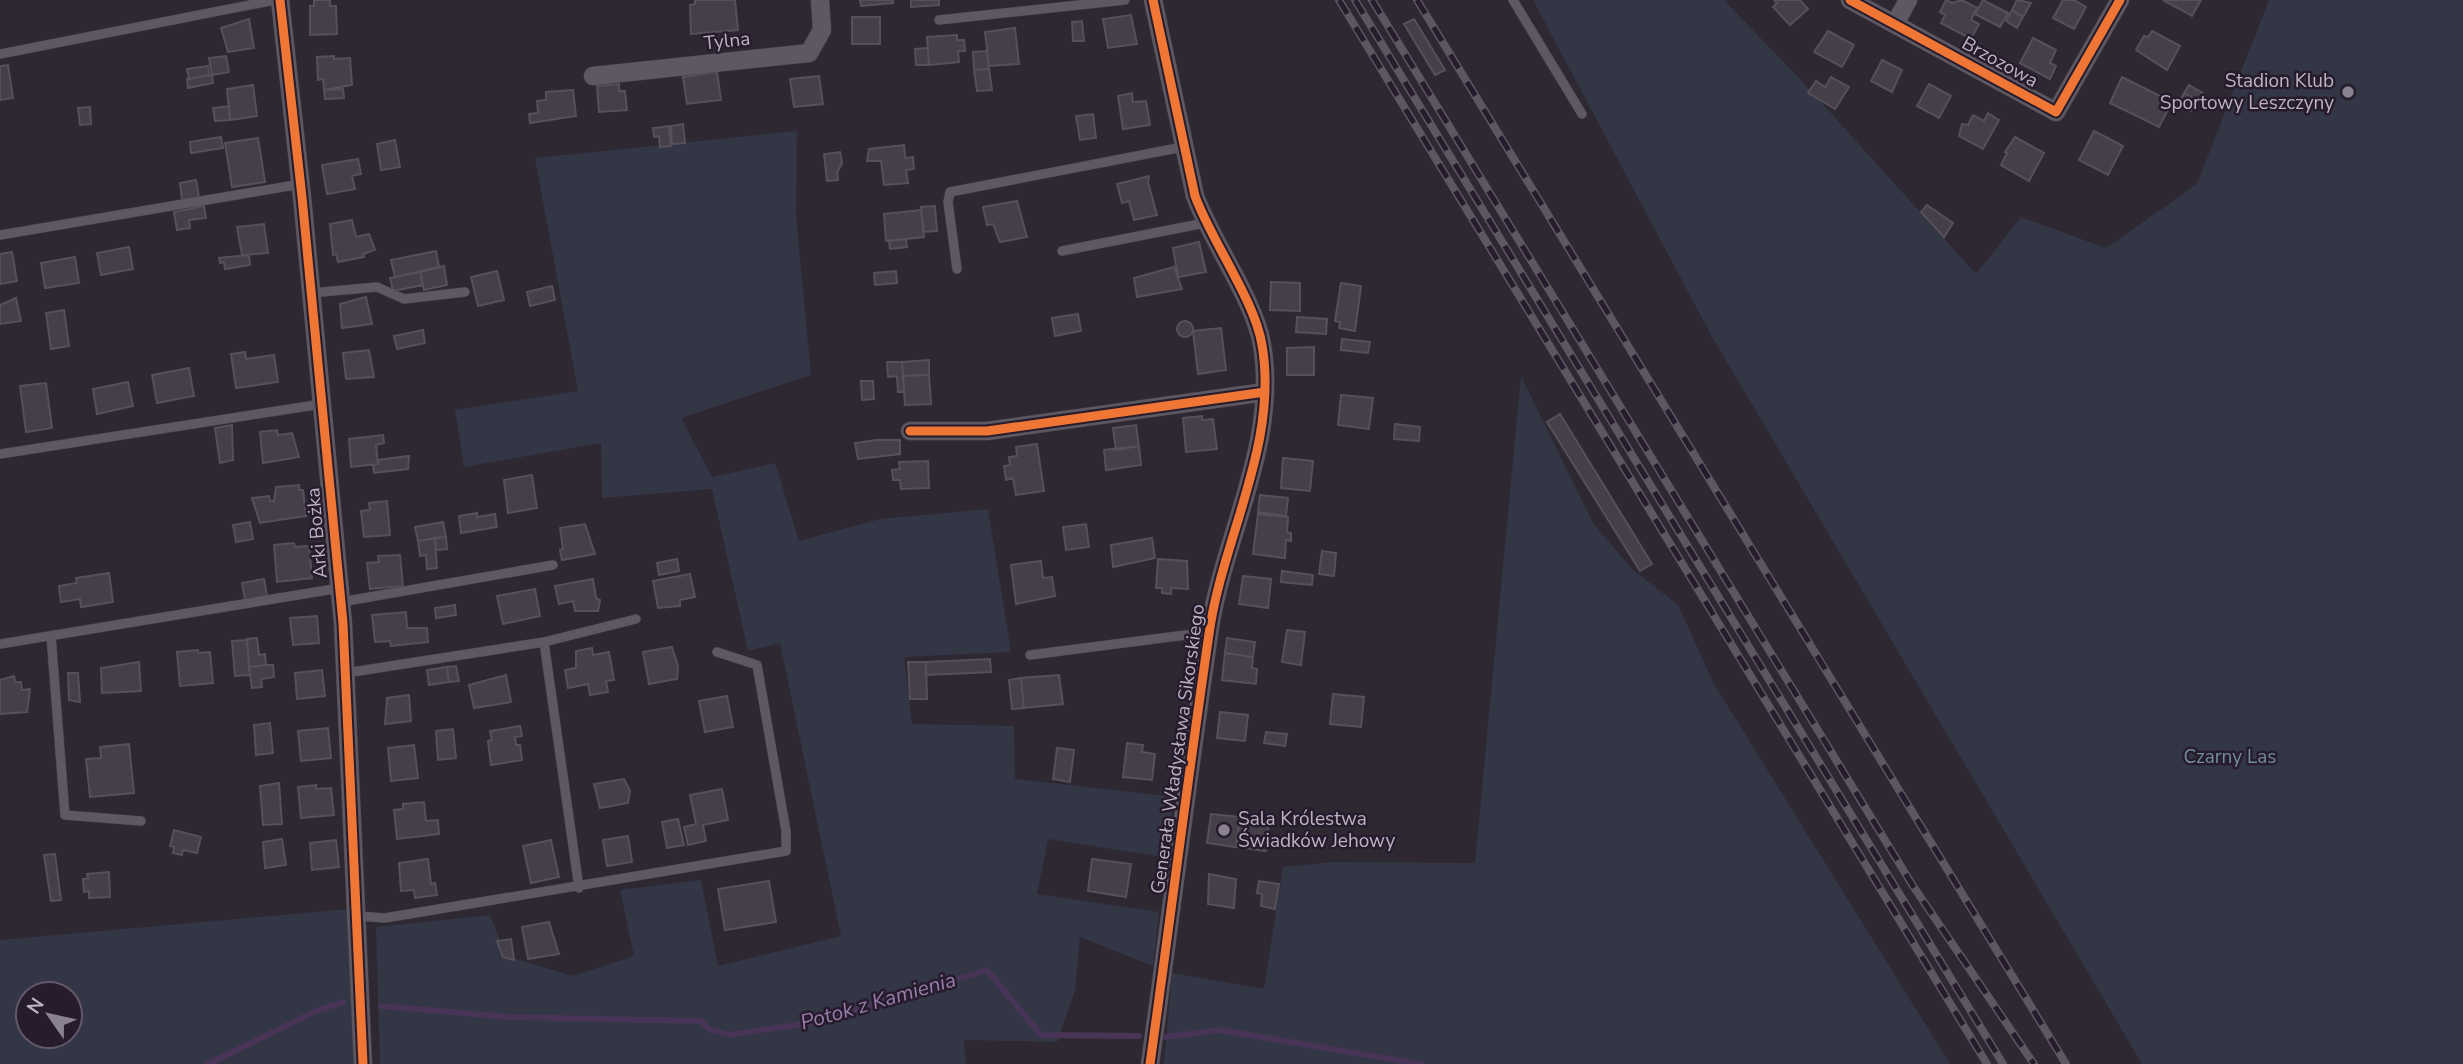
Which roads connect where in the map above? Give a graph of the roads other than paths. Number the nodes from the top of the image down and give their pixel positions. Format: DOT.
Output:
graph roads {
  1 [pos="277,0"];
  2 [pos="820,0"];
  3 [pos="1125,0"];
  4 [pos="1153,0"];
  5 [pos="1513,0"];
  6 [pos="1850,0"];
  7 [pos="1908,0"];
  8 [pos="2120,0"];
  9 [pos="939,20"];
  10 [pos="1895,24"];
  11 [pos="0,54"];
  12 [pos="593,76"];
  13 [pos="1582,114"];
  14 [pos="1183,146"];
  15 [pos="301,184"];
  16 [pos="1205,223"];
  17 [pos="0,235"];
  18 [pos="1062,251"];
  19 [pos="957,269"];
  20 [pos="465,292"];
  21 [pos="312,293"];
  22 [pos="1265,392"];
  23 [pos="322,404"];
  24 [pos="911,431"];
  25 [pos="0,454"];
  26 [pos="553,565"];
  27 [pos="340,595"];
  28 [pos="636,619"];
  29 [pos="1209,632"];
  30 [pos="51,636"];
  31 [pos="544,642"];
  32 [pos="0,644"];
  33 [pos="717,652"];
  34 [pos="1030,655"];
  35 [pos="346,673"];
  36 [pos="141,821"];
  37 [pos="579,888"];
  38 [pos="359,916"];
  39 [pos="363,1064"];
  40 [pos="1150,1064"];
  1 -- 11 [label="lane"];
  1 -- 15 [label="street, Arki Bożka"];
  2 -- 12 [label="street, Tylna"];
  3 -- 9 [label="lane"];
  4 -- 14 [label="street, Generała Władysława Sikorskiego"];
  5 -- 13 [label="lane"];
  6 -- 10 [label="street, Brzozowa"];
  7 -- 10 [label="street"];
  8 -- 10 [label="street, Brzozowa"];
  14 -- 16 [label="street, Generała Władysława Sikorskiego"];
  14 -- 19 [label="lane"];
  15 -- 17 [label="lane"];
  15 -- 21 [label="street, Arki Bożka"];
  16 -- 18 [label="lane"];
  16 -- 22 [label="street, Generała Władysława Sikorskiego"];
  20 -- 21 [label="lane"];
  21 -- 23 [label="street, Arki Bożka"];
  22 -- 24 [label="street"];
  22 -- 29 [label="street, Generała Władysława Sikorskiego"];
  23 -- 25 [label="lane"];
  23 -- 27 [label="street, Arki Bożka"];
  26 -- 27 [label="lane"];
  27 -- 30 [label="lane"];
  27 -- 35 [label="street, Arki Bożka"];
  28 -- 31 [label="lane"];
  29 -- 34 [label="lane"];
  29 -- 40 [label="street, Generała Władysława Sikorskiego"];
  30 -- 32 [label="lane"];
  30 -- 36 [label="lane"];
  31 -- 35 [label="lane"];
  31 -- 37 [label="lane"];
  33 -- 37 [label="lane"];
  35 -- 38 [label="street, Arki Bożka"];
  37 -- 38 [label="lane"];
  38 -- 39 [label="street, Arki Bożka"];
}
